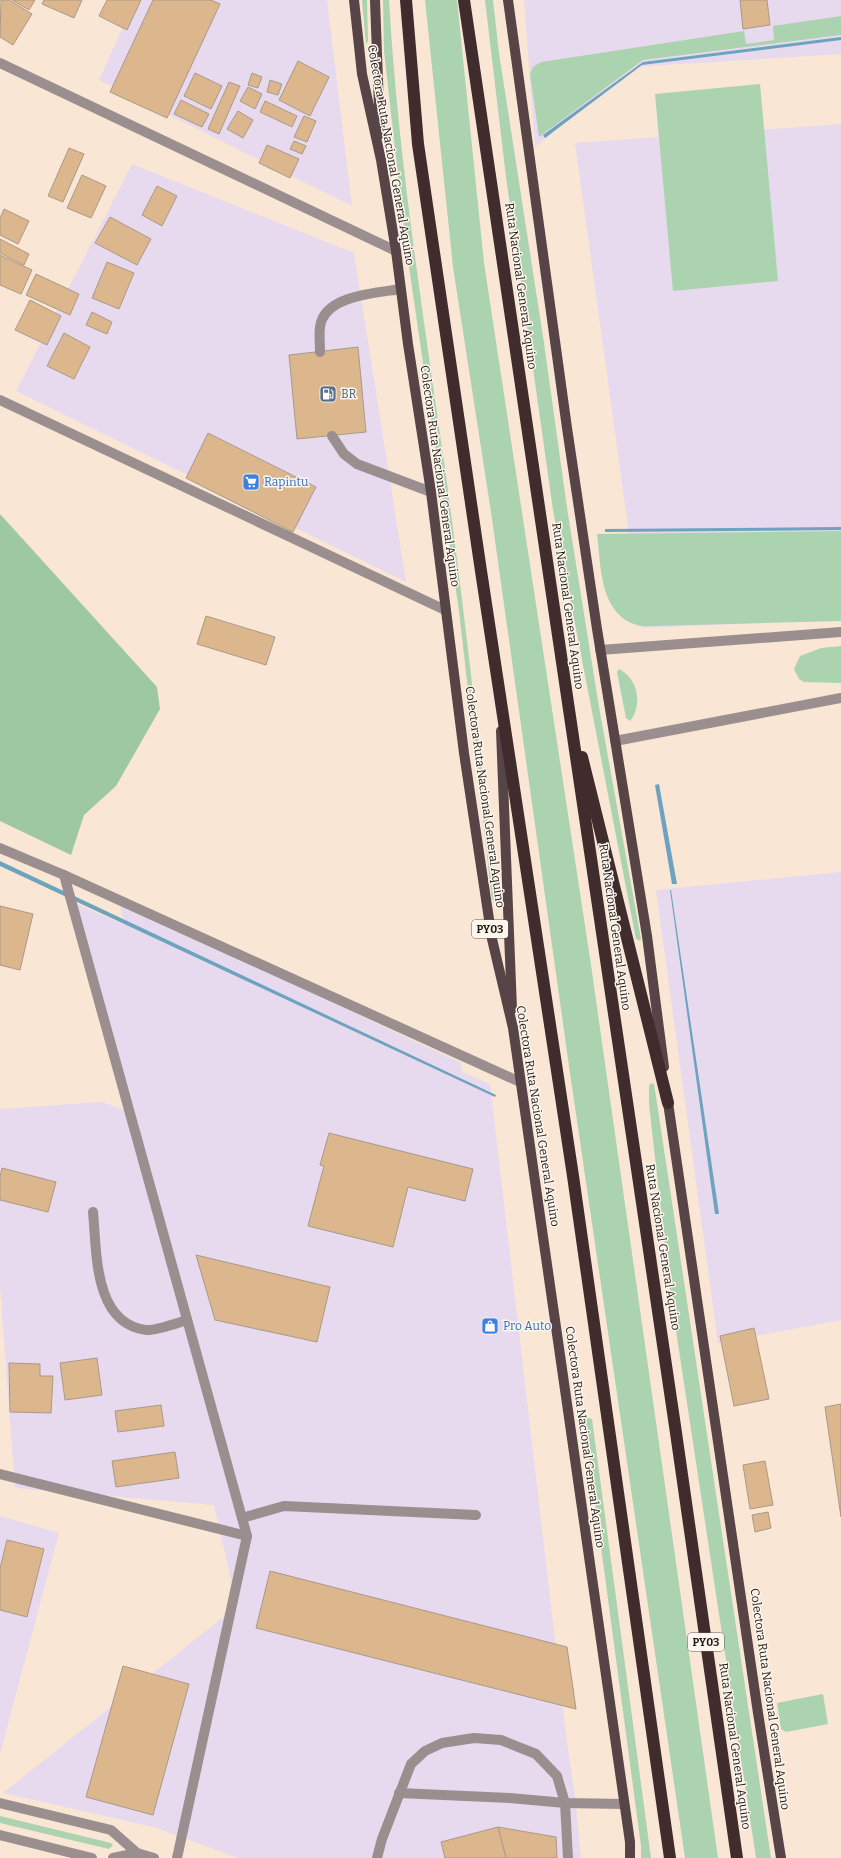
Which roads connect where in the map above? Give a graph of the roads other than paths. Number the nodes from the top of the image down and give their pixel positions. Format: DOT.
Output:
graph roads {
  1 [pos="354,0"];
  2 [pos="375,0"];
  3 [pos="406,0"];
  4 [pos="464,0"];
  5 [pos="508,0"];
  6 [pos="0,63"];
  7 [pos="381,160"];
  8 [pos="396,250"];
  9 [pos="401,289"];
  10 [pos="320,352"];
  11 [pos="0,400"];
  12 [pos="332,436"];
  13 [pos="431,492"];
  14 [pos="445,610"];
  15 [pos="841,632"];
  16 [pos="600,650"];
  17 [pos="565,686"];
  18 [pos="499,687"];
  19 [pos="841,698"];
  20 [pos="615,741"];
  21 [pos="0,848"];
  22 [pos="64,875"];
  23 [pos="513,1028"];
  24 [pos="520,1082"];
  25 [pos="668,1103"];
  26 [pos="93,1212"];
  27 [pos="187,1320"];
  28 [pos="0,1474"];
  29 [pos="476,1515"];
  30 [pos="242,1518"];
  31 [pos="247,1536"];
  32 [pos="399,1793"];
  33 [pos="0,1803"];
  34 [pos="565,1804"];
  35 [pos="624,1804"];
  36 [pos="0,1836"];
  37 [pos="137,1853"];
  38 [pos="92,1858"];
  39 [pos="113,1858"];
  40 [pos="154,1858"];
  41 [pos="177,1858"];
  42 [pos="377,1858"];
  43 [pos="568,1858"];
  44 [pos="630,1858"];
  45 [pos="670,1858"];
  46 [pos="737,1858"];
  47 [pos="781,1858"];
  1 -- 7 [label="main road, Colectora Ruta Nacional General Aquino / PY03"];
  2 -- 7 [label="main road"];
  3 -- 18 [label="highway"];
  4 -- 17 [label="highway, Ruta Nacional General Aquino / PY03"];
  5 -- 16 [label="main road, Colectora Ruta Nacional General Aquino"];
  6 -- 8 [label="street"];
  7 -- 8 [label="main road, Colectora Ruta Nacional General Aquino / PY03"];
  8 -- 9 [label="main road, Colectora Ruta Nacional General Aquino / PY03"];
  9 -- 10 [label="street"];
  9 -- 13 [label="main road, Colectora Ruta Nacional General Aquino / PY03"];
  11 -- 14 [label="street"];
  12 -- 13 [label="street"];
  13 -- 14 [label="main road, Colectora Ruta Nacional General Aquino / PY03"];
  14 -- 23 [label="main road, Colectora Ruta Nacional General Aquino / PY03"];
  15 -- 16 [label="street"];
  16 -- 20 [label="main road, Colectora Ruta Nacional General Aquino"];
  17 -- 25 [label="highway"];
  17 -- 46 [label="highway, Ruta Nacional General Aquino / PY03"];
  18 -- 23 [label="main road"];
  18 -- 45 [label="highway"];
  19 -- 20 [label="street"];
  20 -- 25 [label="main road, Colectora Ruta Nacional General Aquino"];
  21 -- 22 [label="street"];
  22 -- 24 [label="street"];
  22 -- 27 [label="street"];
  23 -- 24 [label="main road, Colectora Ruta Nacional General Aquino / PY03"];
  24 -- 35 [label="main road, Colectora Ruta Nacional General Aquino / PY03"];
  25 -- 47 [label="main road, Colectora Ruta Nacional General Aquino"];
  26 -- 27 [label="street"];
  27 -- 30 [label="street"];
  28 -- 31 [label="street"];
  29 -- 30 [label="street"];
  30 -- 31 [label="street"];
  31 -- 41 [label="street"];
  32 -- 34 [label="street"];
  32 -- 34 [label="street"];
  32 -- 42 [label="street"];
  33 -- 37 [label="street"];
  34 -- 35 [label="street"];
  34 -- 43 [label="street"];
  35 -- 44 [label="main road, Colectora Ruta Nacional General Aquino / PY03"];
  36 -- 38 [label="street"];
  37 -- 39 [label="street"];
  37 -- 40 [label="street"];
}
